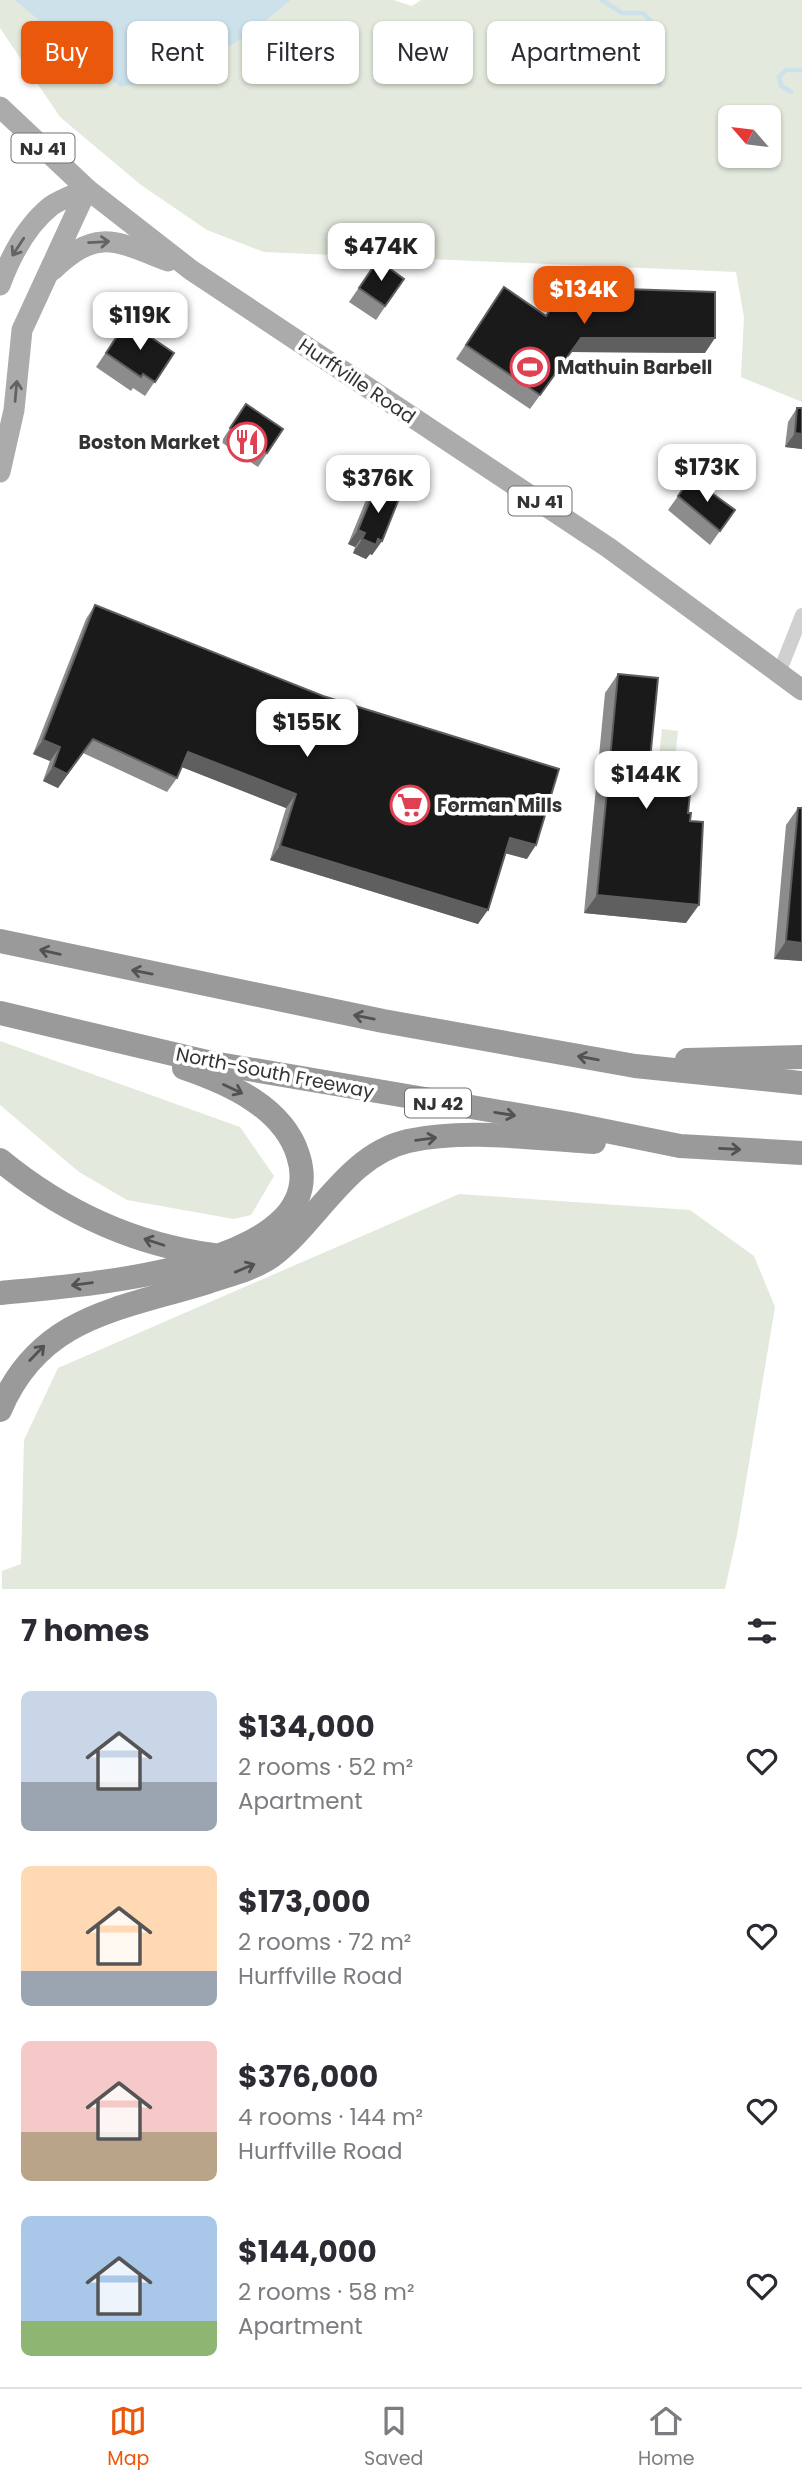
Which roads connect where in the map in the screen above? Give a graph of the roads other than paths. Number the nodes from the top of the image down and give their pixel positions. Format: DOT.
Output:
graph roads {
  1 [pos="0,107"];
  2 [pos="87,189"];
  3 [pos="191,270"];
  4 [pos="43,278"];
  5 [pos="0,285"];
  6 [pos="0,472"];
  7 [pos="802,615"];
  8 [pos="779,673"];
  9 [pos="802,691"];
  10 [pos="0,941"];
  11 [pos="0,1013"];
  12 [pos="78,1032"];
  13 [pos="802,1058"];
  14 [pos="635,1066"];
  15 [pos="802,1083"];
  16 [pos="680,1146"];
  17 [pos="802,1153"];
  18 [pos="0,1160"];
  19 [pos="220,1256"];
  20 [pos="0,1293"];
  21 [pos="0,1410"];
  1 -- 2 [label="main road, NJ 41"];
  2 -- 3 [label="main road, Hurffville Road / NJ 41"];
  2 -- 4 [label="main road"];
  2 -- 5 [label="main road, one-way"];
  4 -- 3 [label="main road, one-way"];
  3 -- 8 [label="main road, Hurffville Road / NJ 41"];
  6 -- 4 [label="main road, one-way"];
  7 -- 8 [label="street"];
  8 -- 9 [label="main road, Hurffville Road / NJ 41"];
  14 -- 10 [label="highway, one-way"];
  11 -- 12 [label="highway, North-South Freeway / NJ 42"];
  12 -- 16 [label="highway, North-South Freeway / NJ 42, one-way"];
  12 -- 19 [label="highway, one-way"];
  13 -- 14 [label="highway"];
  14 -- 15 [label="highway"];
  16 -- 17 [label="highway, North-South Freeway / NJ 42, one-way"];
  21 -- 16 [label="highway, one-way"];
  19 -- 18 [label="highway, one-way"];
  19 -- 20 [label="highway, one-way"];
}
